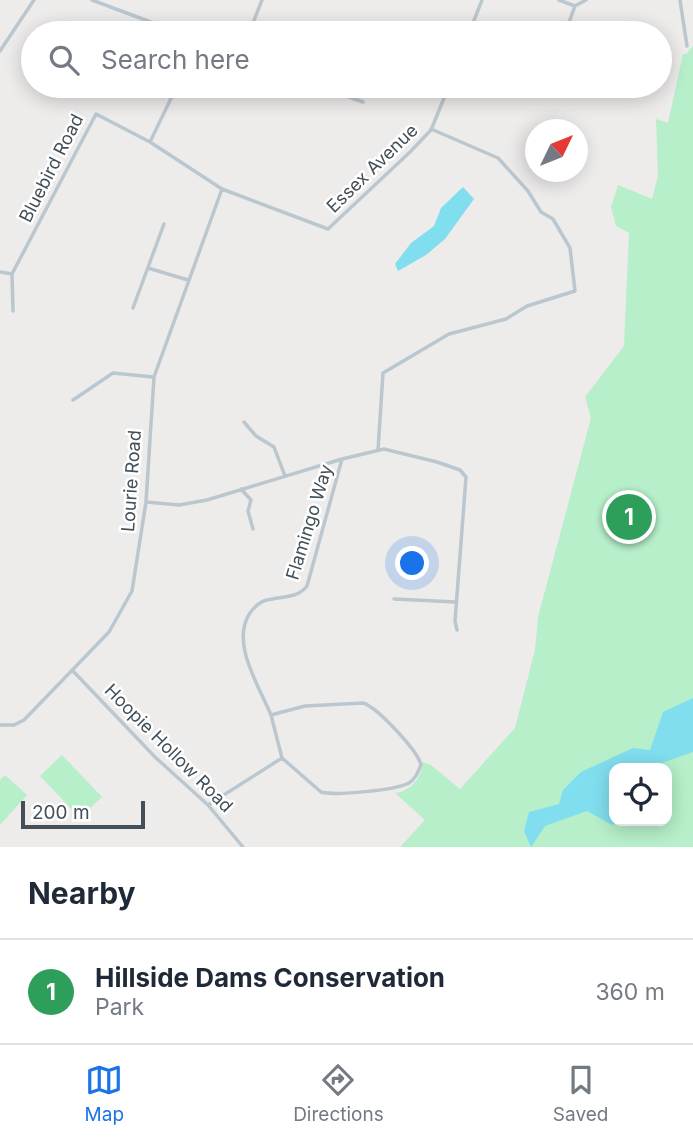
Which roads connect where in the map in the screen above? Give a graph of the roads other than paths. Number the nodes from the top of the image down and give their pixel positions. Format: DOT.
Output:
graph roads {
  1 [pos="34,0"];
  2 [pos="92,0"];
  3 [pos="262,0"];
  4 [pos="482,0"];
  5 [pos="559,0"];
  6 [pos="586,0"];
  7 [pos="680,0"];
  8 [pos="575,6"];
  9 [pos="148,21"];
  10 [pos="254,21"];
  11 [pos="474,21"];
  12 [pos="569,21"];
  13 [pos="687,46"];
  14 [pos="0,51"];
  15 [pos="171,98"];
  16 [pos="352,98"];
  17 [pos="444,98"];
  18 [pos="363,102"];
  19 [pos="431,129"];
  20 [pos="150,142"];
  21 [pos="222,189"];
  22 [pos="164,224"];
  23 [pos="148,268"];
  24 [pos="0,272"];
  25 [pos="12,274"];
  26 [pos="188,280"];
  27 [pos="133,307"];
  28 [pos="13,311"];
  29 [pos="153,377"];
  30 [pos="74,400"];
  31 [pos="244,422"];
  32 [pos="378,450"];
  33 [pos="342,459"];
  34 [pos="285,476"];
  35 [pos="241,489"];
  36 [pos="146,502"];
  37 [pos="253,529"];
  38 [pos="394,599"];
  39 [pos="456,602"];
  40 [pos="457,630"];
  41 [pos="73,671"];
  42 [pos="271,715"];
  43 [pos="0,725"];
  44 [pos="282,758"];
  45 [pos="208,805"];
  46 [pos="243,847"];
  1 -- 14 [label="street"];
  2 -- 9 [label="street"];
  3 -- 10 [label="street"];
  4 -- 11 [label="street"];
  5 -- 8 [label="street"];
  6 -- 8 [label="street"];
  7 -- 13 [label="street"];
  8 -- 12 [label="street"];
  15 -- 20 [label="street"];
  16 -- 18 [label="street"];
  17 -- 19 [label="street, Essex Avenue"];
  19 -- 21 [label="street, Essex Avenue"];
  19 -- 32 [label="street"];
  20 -- 21 [label="street"];
  20 -- 25 [label="street, Bluebird Road"];
  21 -- 26 [label="street, Lourie Road"];
  22 -- 23 [label="street"];
  23 -- 26 [label="street"];
  23 -- 27 [label="street"];
  24 -- 25 [label="street"];
  25 -- 28 [label="street"];
  26 -- 29 [label="street, Lourie Road"];
  29 -- 30 [label="street"];
  29 -- 36 [label="street, Lourie Road"];
  31 -- 34 [label="street"];
  32 -- 33 [label="street"];
  32 -- 39 [label="street"];
  33 -- 34 [label="street"];
  33 -- 42 [label="street, Flamingo Way"];
  34 -- 35 [label="street"];
  35 -- 36 [label="street"];
  35 -- 37 [label="street"];
  36 -- 41 [label="street, Lourie Road"];
  38 -- 39 [label="street"];
  39 -- 40 [label="street"];
  41 -- 43 [label="street, Lourie Road"];
  41 -- 45 [label="street, Hoopie Hollow Road"];
  42 -- 44 [label="street"];
  42 -- 44 [label="street"];
  44 -- 45 [label="street"];
  45 -- 46 [label="street, Hoopie Hollow Road"];
}
